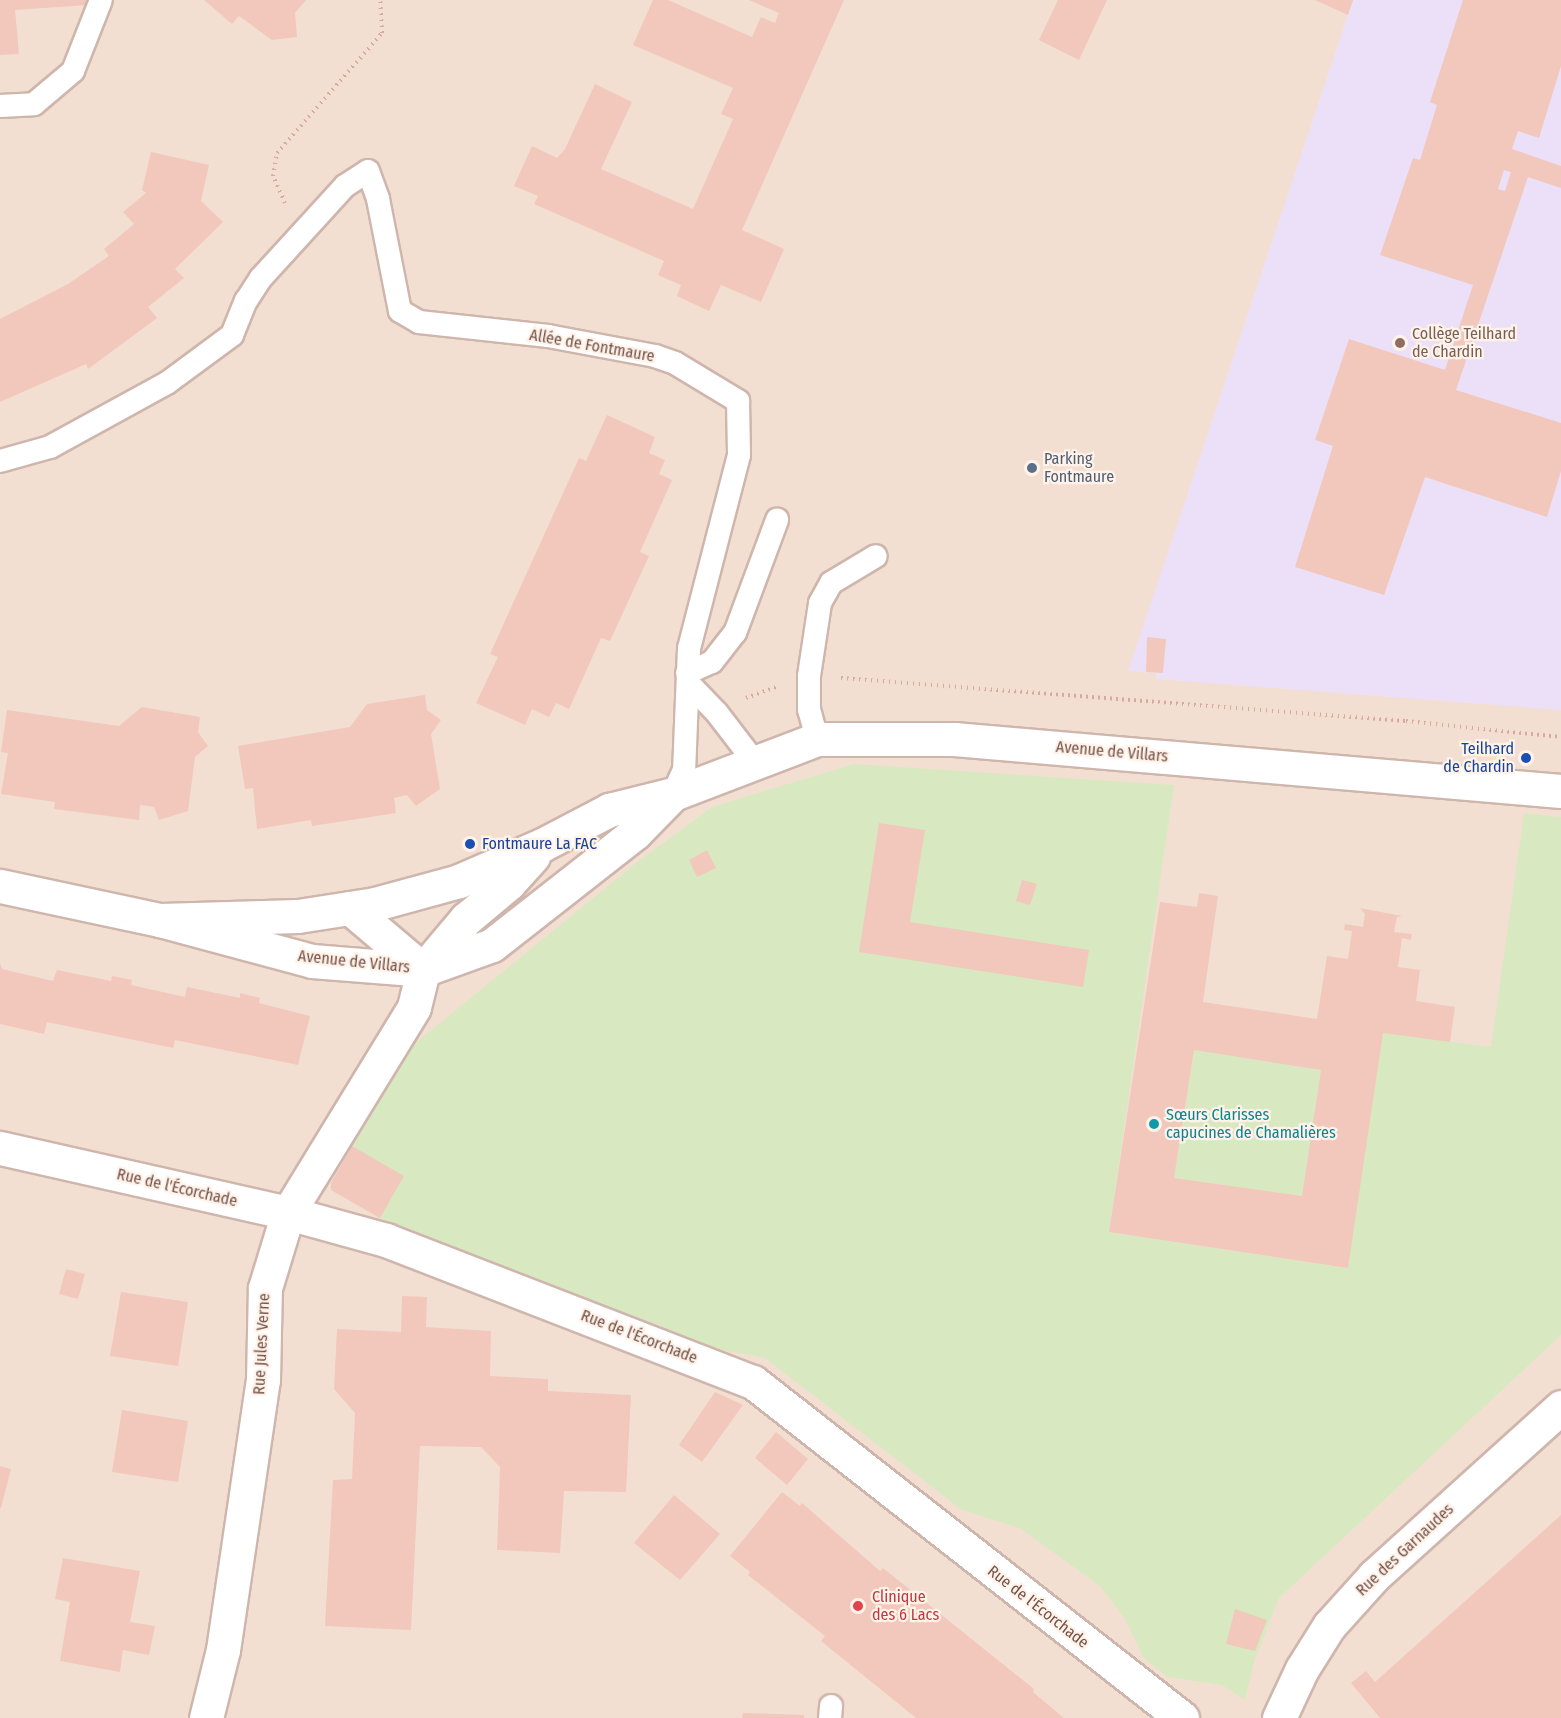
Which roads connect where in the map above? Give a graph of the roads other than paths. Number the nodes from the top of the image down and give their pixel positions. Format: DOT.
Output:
graph roads {
  1 [pos="101,0"];
  2 [pos="0,106"];
  3 [pos="0,461"];
  4 [pos="777,520"];
  5 [pos="876,556"];
  6 [pos="689,680"];
  7 [pos="817,739"];
  8 [pos="753,760"];
  9 [pos="1560,788"];
  10 [pos="673,794"];
  11 [pos="542,845"];
  12 [pos="0,886"];
  13 [pos="350,908"];
  14 [pos="160,920"];
  15 [pos="423,970"];
  16 [pos="0,1149"];
  17 [pos="288,1213"];
  18 [pos="1561,1407"];
  19 [pos="206,1718"];
  20 [pos="1182,1718"];
  21 [pos="1279,1718"];
  1 -- 2 [label="lane"];
  3 -- 6 [label="lane, Allée de Fontmaure"];
  4 -- 6 [label="lane"];
  5 -- 7 [label="lane"];
  6 -- 8 [label="lane"];
  6 -- 10 [label="lane"];
  7 -- 8 [label="street, Avenue de Villars"];
  7 -- 9 [label="street, Avenue de Villars"];
  8 -- 10 [label="street, Avenue de Villars"];
  10 -- 11 [label="street, Avenue de Villars"];
  10 -- 15 [label="street, Avenue de Villars"];
  11 -- 13 [label="street, Avenue de Villars"];
  11 -- 15 [label="street"];
  12 -- 14 [label="street, Avenue de Villars"];
  13 -- 14 [label="street, Avenue de Villars"];
  13 -- 15 [label="street"];
  14 -- 15 [label="street, Avenue de Villars"];
  15 -- 17 [label="street, Rue Jules Verne"];
  16 -- 17 [label="street, Rue de l'Écorchade"];
  17 -- 19 [label="street, Rue Jules Verne"];
  17 -- 20 [label="street, Rue de l'Écorchade"];
  18 -- 21 [label="street, Rue des Garnaudes"];
}
